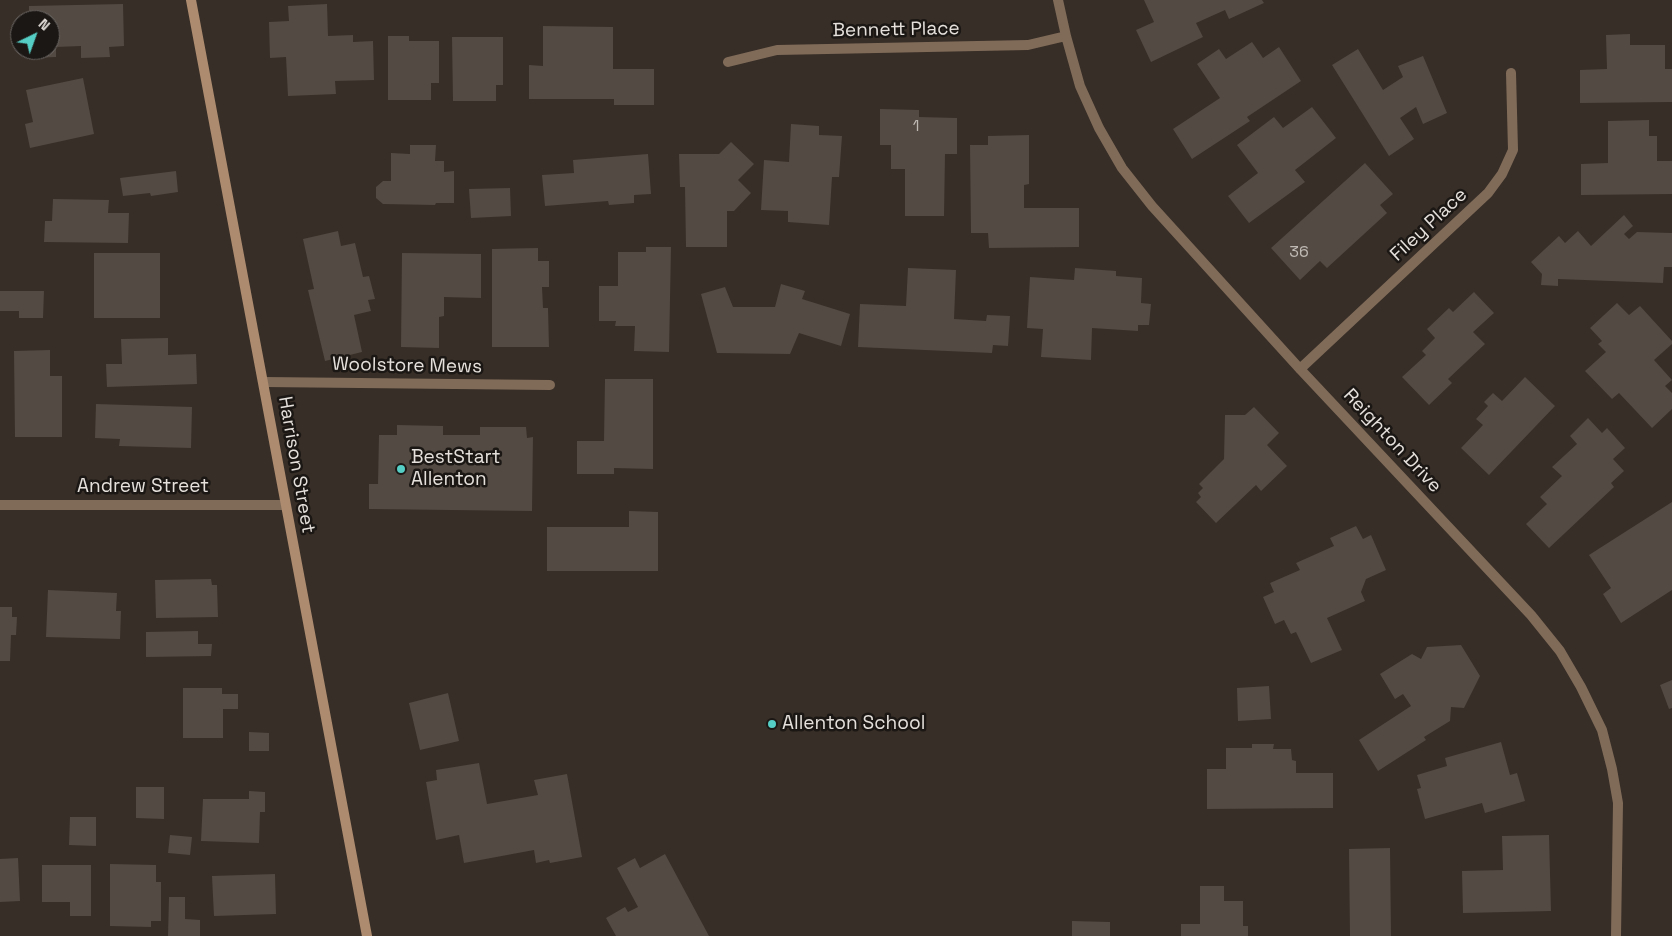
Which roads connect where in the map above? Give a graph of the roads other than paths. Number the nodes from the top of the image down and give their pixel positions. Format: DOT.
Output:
graph roads {
  1 [pos="191,0"];
  2 [pos="1058,0"];
  3 [pos="1066,36"];
  4 [pos="728,62"];
  5 [pos="1511,73"];
  6 [pos="1300,369"];
  7 [pos="264,382"];
  8 [pos="550,385"];
  9 [pos="0,504"];
  10 [pos="285,505"];
  11 [pos="367,936"];
  12 [pos="1616,936"];
  1 -- 7 [label="street, Harrison Street"];
  2 -- 3 [label="street, Reighton Drive"];
  3 -- 4 [label="street, Bennett Place"];
  3 -- 6 [label="street, Reighton Drive"];
  5 -- 6 [label="street, Filey Place"];
  6 -- 12 [label="street, Reighton Drive"];
  7 -- 8 [label="street, Woolstore Mews"];
  7 -- 10 [label="street, Harrison Street"];
  9 -- 10 [label="street, Andrew Street"];
  10 -- 11 [label="street, Harrison Street"];
}
